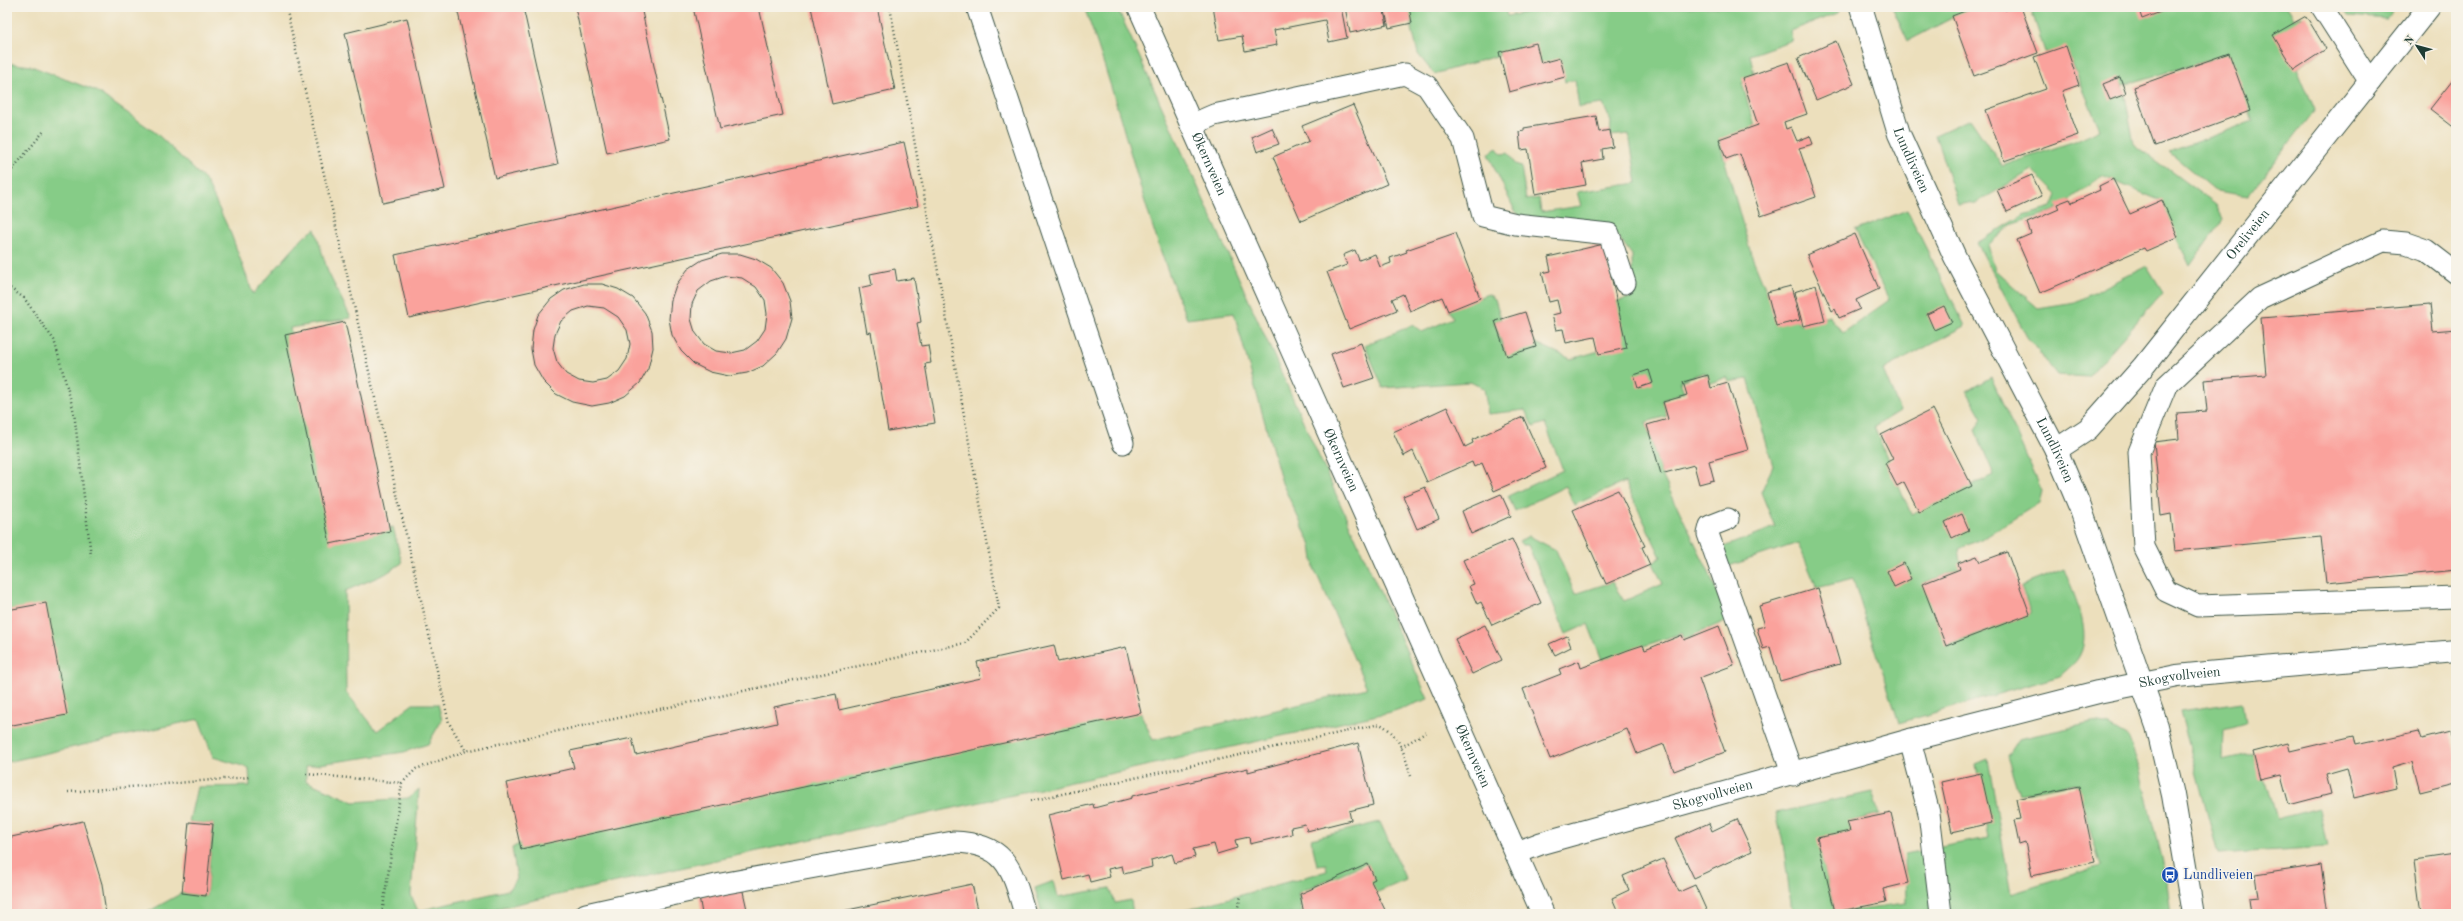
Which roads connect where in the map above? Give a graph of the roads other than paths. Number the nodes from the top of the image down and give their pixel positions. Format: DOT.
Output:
graph roads {
  1 [pos="977,7"];
  2 [pos="1139,7"];
  3 [pos="1861,7"];
  4 [pos="2322,7"];
  5 [pos="2429,7"];
  6 [pos="2370,82"];
  7 [pos="1191,124"];
  8 [pos="2456,272"];
  9 [pos="1625,283"];
  10 [pos="2143,367"];
  11 [pos="2166,386"];
  12 [pos="1123,443"];
  13 [pos="2056,450"];
  14 [pos="1728,519"];
  15 [pos="2456,597"];
  16 [pos="2456,651"];
  17 [pos="2142,683"];
  18 [pos="1910,740"];
  19 [pos="1793,774"];
  20 [pos="1516,853"];
  21 [pos="586,914"];
  22 [pos="1024,914"];
  23 [pos="1543,914"];
  24 [pos="1941,914"];
  25 [pos="2193,914"];
  1 -- 12 [label="lane"];
  2 -- 7 [label="street, Økernveien"];
  3 -- 13 [label="street, Lundliveien"];
  4 -- 6 [label="lane"];
  5 -- 6 [label="street, Oreliveien"];
  6 -- 10 [label="street, Oreliveien"];
  7 -- 9 [label="lane"];
  7 -- 20 [label="street, Økernveien"];
  8 -- 11 [label="lane"];
  10 -- 11 [label="lane"];
  10 -- 13 [label="street, Oreliveien"];
  11 -- 15 [label="lane"];
  13 -- 17 [label="street, Lundliveien"];
  14 -- 19 [label="lane"];
  16 -- 17 [label="street, Skogvollveien"];
  17 -- 18 [label="street, Skogvollveien"];
  17 -- 25 [label="street, Lundliveien"];
  18 -- 19 [label="street, Skogvollveien"];
  18 -- 24 [label="lane"];
  19 -- 20 [label="street, Skogvollveien"];
  20 -- 23 [label="street, Økernveien"];
  21 -- 22 [label="lane"];
}
